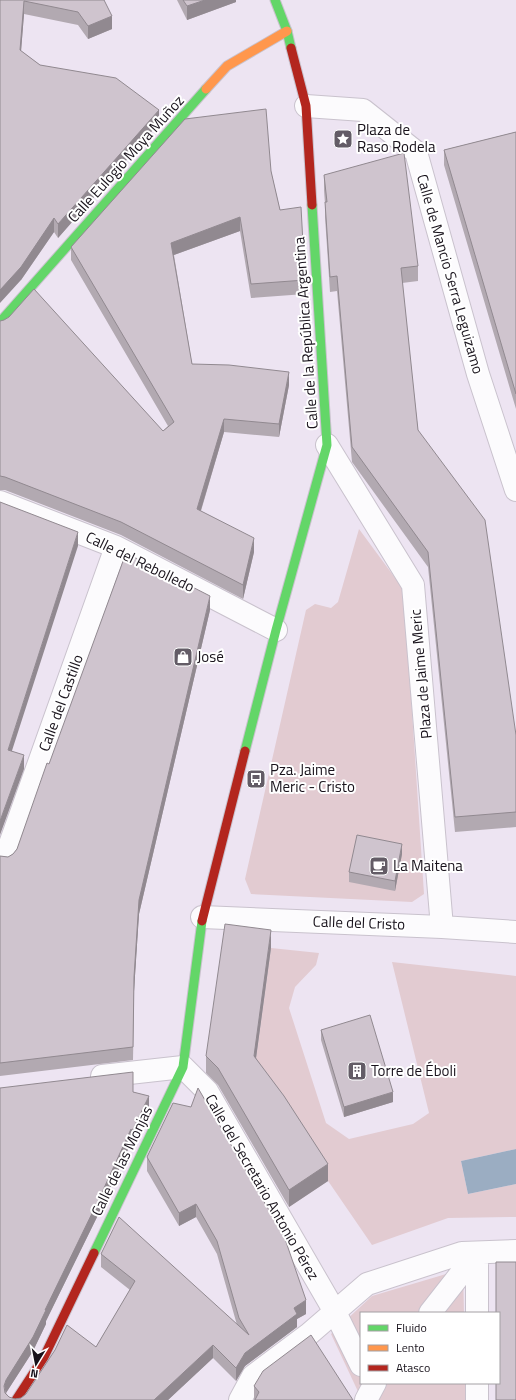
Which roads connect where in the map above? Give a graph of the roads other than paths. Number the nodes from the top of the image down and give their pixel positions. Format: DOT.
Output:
graph roads {
  1 [pos="275,0"];
  2 [pos="287,31"];
  3 [pos="306,106"];
  4 [pos="0,322"];
  5 [pos="327,445"];
  6 [pos="516,490"];
  7 [pos="0,502"];
  8 [pos="116,547"];
  9 [pos="276,630"];
  10 [pos="5,858"];
  11 [pos="202,917"];
  12 [pos="442,927"];
  13 [pos="516,932"];
  14 [pos="183,1066"];
  15 [pos="84,1078"];
  16 [pos="516,1251"];
  17 [pos="477,1253"];
  18 [pos="334,1312"];
  19 [pos="431,1312"];
  20 [pos="477,1312"];
  21 [pos="360,1363"];
  22 [pos="477,1384"];
  23 [pos="16,1400"];
  24 [pos="240,1400"];
  25 [pos="477,1400"];
  1 -- 2 [label="street, Calle de la República Argentina"];
  2 -- 3 [label="street, Calle de la República Argentina"];
  2 -- 4 [label="street, Calle Eulogio Moya Muñoz"];
  3 -- 5 [label="street, Calle de la República Argentina"];
  3 -- 6 [label="street, Calle de Mancio Serra Leguizamo"];
  5 -- 9 [label="street, Calle de la República Argentina"];
  5 -- 12 [label="street, Plaza de Jaime Meric"];
  7 -- 8 [label="street, Calle del Rebolledo"];
  8 -- 9 [label="street, Calle del Rebolledo"];
  8 -- 10 [label="street, Calle del Castillo"];
  9 -- 11 [label="street"];
  11 -- 12 [label="street, Calle del Cristo"];
  11 -- 14 [label="street, Calle de las Monjas"];
  12 -- 13 [label="street, Calle del Cristo"];
  14 -- 15 [label="street"];
  14 -- 18 [label="street, Calle del Secretario Antonio Pérez"];
  14 -- 23 [label="street, Calle de las Monjas"];
  16 -- 17 [label="street"];
  17 -- 18 [label="street"];
  17 -- 19 [label="street"];
  17 -- 20 [label="street"];
  18 -- 21 [label="street, Calle del Secretario Antonio Pérez"];
  18 -- 24 [label="street"];
  22 -- 25 [label="street"];
}
